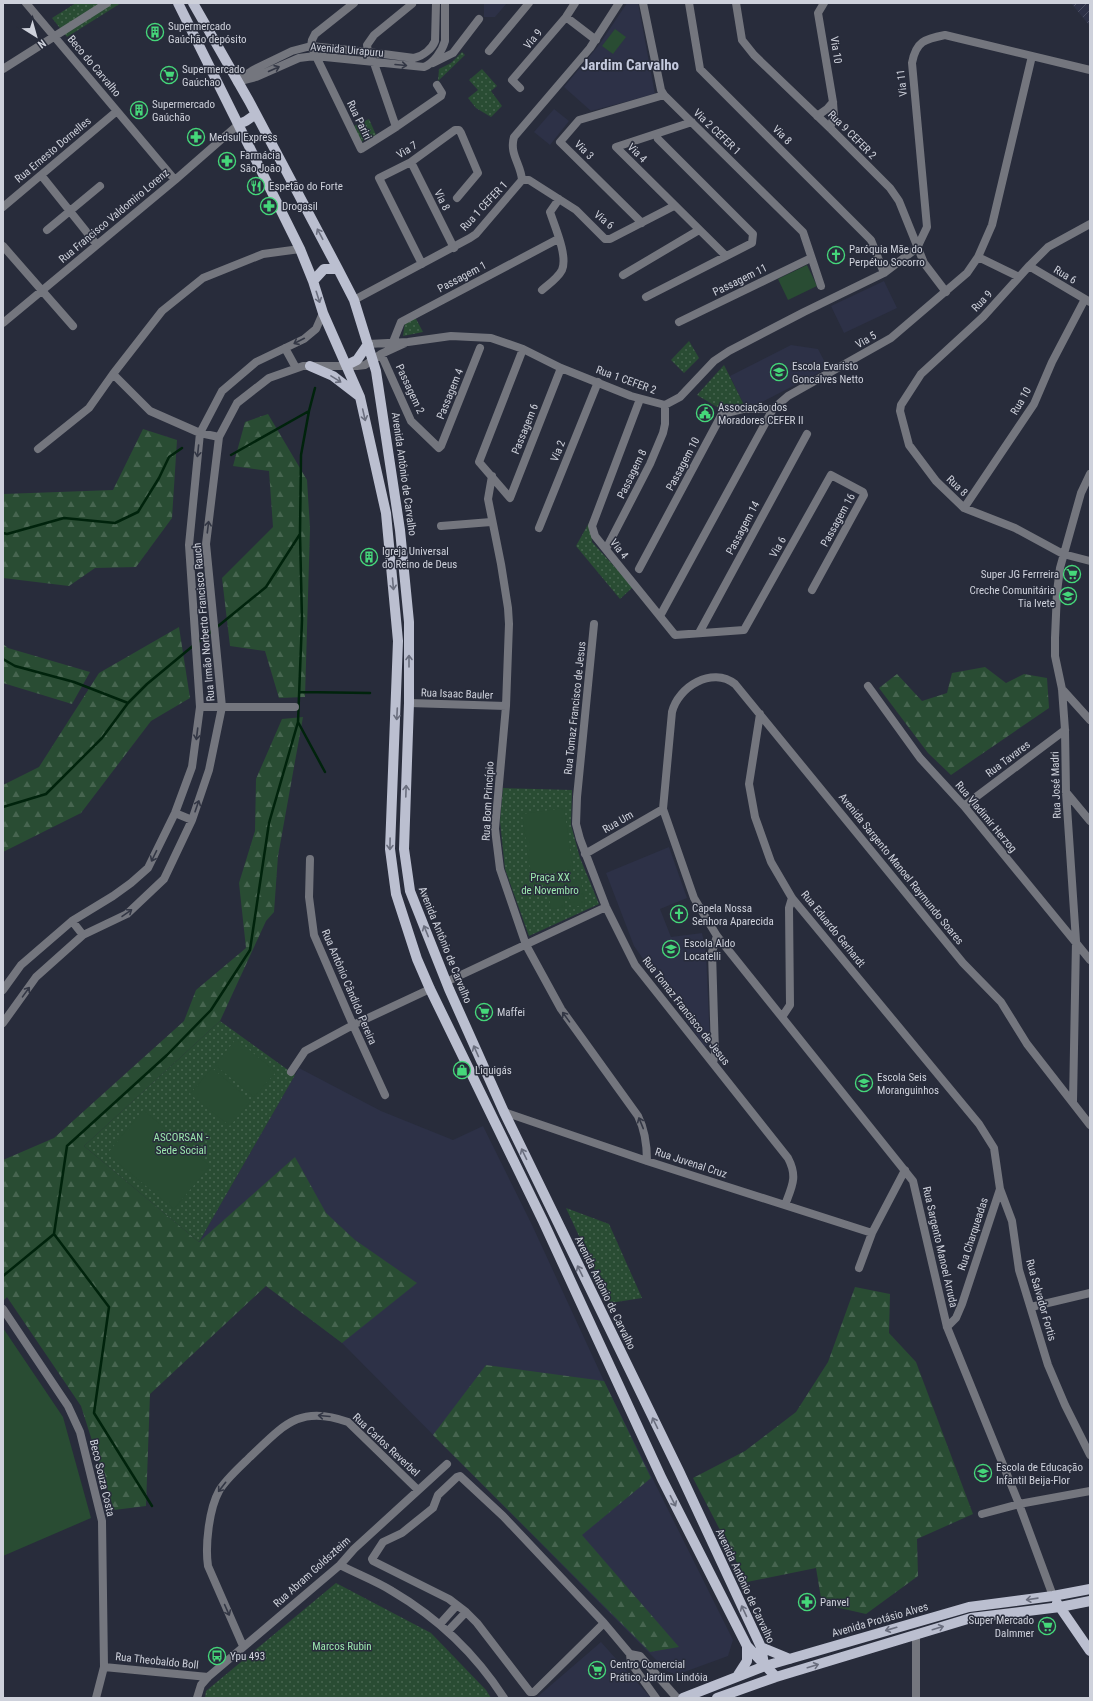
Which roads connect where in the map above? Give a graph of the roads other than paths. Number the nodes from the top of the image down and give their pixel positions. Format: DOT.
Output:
graph roads {
  1 [pos="26,3"];
  2 [pos="107,3"];
  3 [pos="178,3"];
  4 [pos="193,3"];
  5 [pos="354,3"];
  6 [pos="436,3"];
  7 [pos="444,3"];
  8 [pos="528,3"];
  9 [pos="575,3"];
  10 [pos="619,3"];
  11 [pos="643,3"];
  12 [pos="689,3"];
  13 [pos="736,3"];
  14 [pos="824,3"];
  15 [pos="412,4"];
  16 [pos="566,17"];
  17 [pos="480,19"];
  18 [pos="55,37"];
  19 [pos="596,40"];
  20 [pos="311,46"];
  21 [pos="489,51"];
  22 [pos="368,52"];
  23 [pos="315,56"];
  24 [pos="1032,56"];
  25 [pos="420,57"];
  26 [pos="374,63"];
  27 [pos="431,64"];
  28 [pos="3,69"];
  29 [pos="1090,70"];
  30 [pos="237,82"];
  31 [pos="437,84"];
  32 [pos="520,88"];
  33 [pos="222,90"];
  34 [pos="664,95"];
  35 [pos="833,102"];
  36 [pos="117,111"];
  37 [pos="256,114"];
  38 [pos="817,116"];
  39 [pos="692,122"];
  40 [pos="239,124"];
  41 [pos="396,127"];
  42 [pos="830,128"];
  43 [pos="658,138"];
  44 [pos="411,162"];
  45 [pos="41,175"];
  46 [pos="175,180"];
  47 [pos="522,180"];
  48 [pos="100,186"];
  49 [pos="457,198"];
  50 [pos="559,199"];
  51 [pos="674,206"];
  52 [pos="3,207"];
  53 [pos="70,211"];
  54 [pos="642,223"];
  55 [pos="1090,224"];
  56 [pos="47,230"];
  57 [pos="699,230"];
  58 [pos="558,239"];
  59 [pos="97,245"];
  60 [pos="3,246"];
  61 [pos="454,248"];
  62 [pos="917,248"];
  63 [pos="300,249"];
  64 [pos="726,256"];
  65 [pos="978,257"];
  66 [pos="811,258"];
  67 [pos="422,264"];
  68 [pos="1029,266"];
  69 [pos="338,268"];
  70 [pos="884,273"];
  71 [pos="623,275"];
  72 [pos="1019,277"];
  73 [pos="313,281"];
  74 [pos="821,286"];
  75 [pos="42,290"];
  76 [pos="542,290"];
  77 [pos="946,292"];
  78 [pos="646,297"];
  79 [pos="354,300"];
  80 [pos="1087,301"];
  81 [pos="323,313"];
  82 [pos="679,322"];
  83 [pos="3,323"];
  84 [pos="73,326"];
  85 [pos="368,344"];
  86 [pos="394,345"];
  87 [pos="285,348"];
  88 [pos="480,348"];
  89 [pos="523,349"];
  90 [pos="377,357"];
  91 [pos="347,365"];
  92 [pos="310,366"];
  93 [pos="296,368"];
  94 [pos="561,368"];
  95 [pos="112,374"];
  96 [pos="598,382"];
  97 [pos="360,396"];
  98 [pos="640,399"];
  99 [pos="901,405"];
  100 [pos="666,406"];
  101 [pos="773,409"];
  102 [pos="200,433"];
  103 [pos="807,434"];
  104 [pos="219,436"];
  105 [pos="440,448"];
  106 [pos="38,449"];
  107 [pos="1090,474"];
  108 [pos="831,475"];
  109 [pos="492,476"];
  110 [pos="964,508"];
  111 [pos="491,522"];
  112 [pos="441,526"];
  113 [pos="539,528"];
  114 [pos="606,549"];
  115 [pos="1063,554"];
  116 [pos="1090,561"];
  117 [pos="639,570"];
  118 [pos="812,590"];
  119 [pos="660,616"];
  120 [pos="594,624"];
  121 [pos="744,630"];
  122 [pos="699,633"];
  123 [pos="868,686"];
  124 [pos="1062,689"];
  125 [pos="674,701"];
  126 [pos="409,703"];
  127 [pos="295,706"];
  128 [pos="506,706"];
  129 [pos="200,707"];
  130 [pos="222,707"];
  131 [pos="760,714"];
  132 [pos="1090,720"];
  133 [pos="1066,730"];
  134 [pos="1066,792"];
  135 [pos="964,806"];
  136 [pos="663,810"];
  137 [pos="175,813"];
  138 [pos="192,820"];
  139 [pos="1090,821"];
  140 [pos="585,854"];
  141 [pos="310,859"];
  142 [pos="792,898"];
  143 [pos="606,907"];
  144 [pos="72,921"];
  145 [pos="84,935"];
  146 [pos="717,936"];
  147 [pos="1076,942"];
  148 [pos="526,945"];
  149 [pos="1090,960"];
  150 [pos="422,973"];
  151 [pos="446,982"];
  152 [pos="430,989"];
  153 [pos="3,990"];
  154 [pos="454,1001"];
  155 [pos="782,1017"];
  156 [pos="3,1023"];
  157 [pos="352,1025"];
  158 [pos="713,1063"];
  159 [pos="291,1072"];
  160 [pos="385,1095"];
  161 [pos="1072,1102"];
  162 [pos="504,1112"];
  163 [pos="979,1124"];
  164 [pos="1089,1124"];
  165 [pos="647,1161"];
  166 [pos="905,1170"];
  167 [pos="1000,1189"];
  168 [pos="785,1205"];
  169 [pos="872,1232"];
  170 [pos="859,1268"];
  171 [pos="1090,1293"];
  172 [pos="1031,1307"];
  173 [pos="3,1309"];
  174 [pos="947,1327"];
  175 [pos="1090,1455"];
  176 [pos="672,1458"];
  177 [pos="447,1464"];
  178 [pos="656,1466"];
  179 [pos="679,1471"];
  180 [pos="662,1479"];
  181 [pos="418,1490"];
  182 [pos="1090,1492"];
  183 [pos="1019,1504"];
  184 [pos="982,1514"];
  185 [pos="340,1565"];
  186 [pos="1090,1589"];
  187 [pos="1053,1596"];
  188 [pos="1090,1601"];
  189 [pos="457,1605"];
  190 [pos="1060,1607"];
  191 [pos="466,1612"];
  192 [pos="440,1624"];
  193 [pos="604,1624"];
  194 [pos="448,1631"];
  195 [pos="916,1634"];
  196 [pos="243,1646"];
  197 [pos="747,1646"];
  198 [pos="761,1647"];
  199 [pos="1090,1651"];
  200 [pos="630,1654"];
  201 [pos="790,1659"];
  202 [pos="765,1666"];
  203 [pos="104,1667"];
  204 [pos="738,1675"];
  205 [pos="208,1677"];
  206 [pos="776,1677"];
  207 [pos="662,1681"];
  208 [pos="749,1686"];
  209 [pos="650,1690"];
  210 [pos="96,1698"];
  211 [pos="197,1698"];
  212 [pos="504,1698"];
  213 [pos="656,1698"];
  214 [pos="677,1698"];
  215 [pos="683,1698"];
  216 [pos="717,1698"];
  217 [pos="916,1698"];
  1 -- 18 [label="street, Beco do Carvalho"];
  2 -- 18 [label="street"];
  3 -- 33 [label="main road, Avenida Antônio de Carvalho"];
  4 -- 30 [label="main road, Avenida Antônio de Carvalho"];
  5 -- 20 [label="street"];
  6 -- 25 [label="street"];
  7 -- 27 [label="street"];
  8 -- 21 [label="street"];
  9 -- 16 [label="street, Via 9"];
  10 -- 19 [label="street, Rua 1 CEFER 1"];
  11 -- 34 [label="street, Via 2 CEFER 1"];
  12 -- 70 [label="street, Via 8"];
  13 -- 38 [label="street, Rua 9 CEFER 2"];
  14 -- 35 [label="street, Via 10"];
  15 -- 22 [label="street"];
  16 -- 19 [label="street"];
  16 -- 32 [label="street, Via 9"];
  17 -- 27 [label="street"];
  18 -- 28 [label="street"];
  18 -- 36 [label="street, Beco do Carvalho"];
  19 -- 47 [label="street, Rua 1 CEFER 1"];
  20 -- 22 [label="street, Avenida Uirapuru"];
  20 -- 23 [label="street, Rua Pariri"];
  20 -- 30 [label="street, Avenida Uirapuru"];
  22 -- 25 [label="street, Avenida Uirapuru"];
  22 -- 26 [label="street"];
  23 -- 26 [label="street, Avenida Uirapuru"];
  30 -- 23 [label="street, Avenida Uirapuru, one-way"];
  23 -- 41 [label="street, Rua Pariri"];
  24 -- 29 [label="street, Via 11"];
  24 -- 62 [label="street, Via 11"];
  24 -- 65 [label="street, Via 5"];
  25 -- 27 [label="street"];
  26 -- 27 [label="street, Avenida Uirapuru, one-way"];
  26 -- 41 [label="street"];
  30 -- 33 [label="main road"];
  30 -- 37 [label="main road, Avenida Antônio de Carvalho"];
  31 -- 41 [label="street, Rua Pariri"];
  33 -- 40 [label="main road, Avenida Antônio de Carvalho"];
  34 -- 39 [label="street, Via 2 CEFER 1"];
  34 -- 54 [label="street, Via 3"];
  35 -- 38 [label="street"];
  35 -- 42 [label="street, Via 10"];
  36 -- 45 [label="street, Rua Ernesto Dornelles"];
  36 -- 46 [label="street, Beco do Carvalho"];
  37 -- 40 [label="main road"];
  69 -- 37 [label="main road, Avenida Antônio de Carvalho, one-way"];
  38 -- 42 [label="street, Rua 9 CEFER 2"];
  39 -- 51 [label="street, Via 4"];
  39 -- 66 [label="street, Via 2 CEFER 1"];
  40 -- 46 [label="street, Rua Francisco Valdomiro Lorenz"];
  40 -- 63 [label="main road, Avenida Antônio de Carvalho"];
  42 -- 62 [label="street, Rua 9 CEFER 2"];
  43 -- 64 [label="street"];
  44 -- 49 [label="street, Via 7"];
  44 -- 61 [label="street, Via 8"];
  44 -- 67 [label="street, Via 7"];
  45 -- 52 [label="street, Rua Ernesto Dornelles"];
  45 -- 53 [label="street"];
  46 -- 59 [label="street, Rua Francisco Valdomiro Lorenz"];
  47 -- 50 [label="street, Via 6"];
  47 -- 61 [label="street, Rua 1 CEFER 1"];
  48 -- 53 [label="street"];
  50 -- 54 [label="street, Via 6"];
  50 -- 58 [label="street"];
  51 -- 54 [label="street, Via 6"];
  51 -- 57 [label="street, Via 4"];
  53 -- 56 [label="street"];
  53 -- 59 [label="street"];
  55 -- 68 [label="street, Rua 9"];
  57 -- 64 [label="street, Via 4"];
  57 -- 71 [label="street"];
  58 -- 76 [label="street"];
  58 -- 86 [label="street, Passagem 1"];
  59 -- 75 [label="street, Rua Francisco Valdomiro Lorenz"];
  60 -- 75 [label="street"];
  61 -- 67 [label="street, Rua 1 CEFER 1"];
  62 -- 70 [label="street, Rua 1 CEFER 2"];
  62 -- 77 [label="street, Rua 9 CEFER 2"];
  63 -- 73 [label="main road, Avenida Antônio de Carvalho"];
  63 -- 95 [label="street"];
  64 -- 78 [label="street"];
  65 -- 72 [label="street"];
  65 -- 77 [label="street, Via 5"];
  66 -- 74 [label="street, Via 2 CEFER 1"];
  66 -- 82 [label="street, Passagem 11"];
  67 -- 79 [label="street, Rua 1 CEFER 1"];
  68 -- 72 [label="street, Rua 9"];
  68 -- 80 [label="street, Rua 6"];
  69 -- 73 [label="main road"];
  69 -- 79 [label="main road, Avenida Antônio de Carvalho"];
  70 -- 100 [label="street, Rua 1 CEFER 2"];
  72 -- 99 [label="street, Rua 9"];
  73 -- 81 [label="main road, Avenida Antônio de Carvalho, one-way"];
  75 -- 83 [label="street, Rua Francisco Valdomiro Lorenz"];
  75 -- 84 [label="street"];
  77 -- 101 [label="street, Via 5"];
  79 -- 85 [label="main road, Avenida Antônio de Carvalho"];
  80 -- 110 [label="street, Rua 10"];
  81 -- 87 [label="street, Rua Irmão Norberto Francisco Rauch, one-way"];
  81 -- 91 [label="main road, Avenida Antônio de Carvalho"];
  85 -- 86 [label="street, Rua 1 CEFER 2"];
  85 -- 90 [label="main road, Avenida Antônio de Carvalho"];
  85 -- 91 [label="main road"];
  86 -- 89 [label="street, Rua 1 CEFER 2"];
  86 -- 90 [label="street, Rua 1 CEFER 2"];
  87 -- 93 [label="street"];
  87 -- 102 [label="street, Rua Irmão Norberto Francisco Rauch"];
  88 -- 105 [label="street, Passagem 4"];
  89 -- 94 [label="street, Rua 1 CEFER 2"];
  89 -- 109 [label="street"];
  90 -- 91 [label="street, Rua 1 CEFER 2"];
  90 -- 105 [label="street, Passagem 2"];
  126 -- 90 [label="main road, Avenida Antônio de Carvalho, one-way"];
  91 -- 92 [label="street, Rua Irmão Norberto Francisco Rauch"];
  91 -- 97 [label="main road, Avenida Antônio de Carvalho"];
  92 -- 93 [label="street, Rua Irmão Norberto Francisco Rauch"];
  92 -- 97 [label="main road, one-way"];
  93 -- 104 [label="street, Rua Irmão Norberto Francisco Rauch"];
  94 -- 96 [label="street, Rua 1 CEFER 2"];
  94 -- 109 [label="street, Passagem 6"];
  95 -- 102 [label="street"];
  95 -- 106 [label="street"];
  96 -- 98 [label="street, Rua 1 CEFER 2"];
  96 -- 113 [label="street, Via 2"];
  97 -- 150 [label="main road, Avenida Antônio de Carvalho, one-way"];
  98 -- 100 [label="street, Rua 1 CEFER 2"];
  98 -- 114 [label="street, Via 4"];
  99 -- 110 [label="street, Rua 8"];
  100 -- 114 [label="street, Passagem 8"];
  101 -- 117 [label="street, Passagem 10"];
  101 -- 119 [label="street, Via 5"];
  102 -- 104 [label="street"];
  102 -- 129 [label="street, Rua Irmão Norberto Francisco Rauch, one-way"];
  103 -- 122 [label="street, Passagem 14"];
  130 -- 104 [label="street, Rua Irmão Norberto Francisco Rauch, one-way"];
  107 -- 115 [label="street, Rua José Madri"];
  108 -- 118 [label="street, Passagem 16"];
  108 -- 121 [label="street, Via 6"];
  109 -- 111 [label="street, Rua Bom Princípio"];
  110 -- 115 [label="street, Rua 8"];
  111 -- 112 [label="street"];
  111 -- 128 [label="street, Rua Bom Princípio"];
  114 -- 119 [label="street, Via 4"];
  115 -- 116 [label="street, Rua 8"];
  115 -- 124 [label="street, Rua José Madri"];
  119 -- 122 [label="street, Via 4"];
  120 -- 140 [label="street, Rua Tomaz Francisco de Jesus"];
  121 -- 122 [label="street, Via 4"];
  123 -- 135 [label="street, Rua Vladimir Herzog"];
  124 -- 132 [label="street"];
  124 -- 133 [label="street, Rua José Madri"];
  125 -- 131 [label="street, Avenida Sargento Manoel Raymundo Soares"];
  125 -- 136 [label="street, Rua Sargento Manoel Arruda"];
  126 -- 128 [label="street, Rua Isaac Bauler"];
  151 -- 126 [label="main road, Avenida Antônio de Carvalho, one-way"];
  127 -- 130 [label="street"];
  128 -- 148 [label="street, Rua Bom Princípio"];
  129 -- 130 [label="street"];
  129 -- 137 [label="street, Rua Irmão Norberto Francisco Rauch, one-way"];
  138 -- 130 [label="street, Rua Irmão Norberto Francisco Rauch, one-way"];
  131 -- 142 [label="street, Rua Eduardo Gerhardt"];
  131 -- 161 [label="street, Avenida Sargento Manoel Raymundo Soares"];
  133 -- 134 [label="street, Rua José Madri"];
  133 -- 135 [label="street, Rua Tavares"];
  134 -- 139 [label="street"];
  134 -- 147 [label="street, Rua José Madri"];
  135 -- 147 [label="street, Rua Vladimir Herzog"];
  136 -- 140 [label="street, Rua Um"];
  136 -- 146 [label="street, Rua Sargento Manoel Arruda"];
  137 -- 138 [label="street"];
  137 -- 144 [label="street, Rua Irmão Norberto Francisco Rauch, one-way"];
  145 -- 138 [label="street, Rua Irmão Norberto Francisco Rauch, one-way"];
  140 -- 143 [label="street, Rua Tomaz Francisco de Jesus"];
  141 -- 157 [label="street, Rua Antônio Cândido Pereira"];
  142 -- 155 [label="street"];
  142 -- 163 [label="street, Rua Eduardo Gerhardt"];
  143 -- 148 [label="street"];
  143 -- 158 [label="street, Rua Tomaz Francisco de Jesus"];
  144 -- 145 [label="street"];
  144 -- 153 [label="street, Rua Irmão Norberto Francisco Rauch"];
  156 -- 145 [label="street, Rua Irmão Norberto Francisco Rauch, one-way"];
  146 -- 155 [label="street, Rua Sargento Manoel Arruda"];
  146 -- 158 [label="street"];
  147 -- 149 [label="street, Rua Vladimir Herzog"];
  147 -- 161 [label="street, Rua José Madri"];
  148 -- 151 [label="street"];
  165 -- 148 [label="street, Rua Bom Princípio, one-way"];
  150 -- 151 [label="main road"];
  150 -- 152 [label="main road, Avenida Antônio de Carvalho"];
  151 -- 154 [label="main road, Avenida Antônio de Carvalho"];
  152 -- 154 [label="main road"];
  152 -- 157 [label="street"];
  152 -- 178 [label="main road, Avenida Antônio de Carvalho"];
  162 -- 154 [label="main road, Avenida Antônio de Carvalho, one-way"];
  155 -- 166 [label="street, Rua Sargento Manoel Arruda"];
  157 -- 159 [label="street"];
  157 -- 160 [label="street, Rua Antônio Cândido Pereira"];
  158 -- 168 [label="street, Rua Tomaz Francisco de Jesus"];
  161 -- 164 [label="street, Avenida Sargento Manoel Raymundo Soares"];
  162 -- 165 [label="street, Rua Juvenal Cruz"];
  176 -- 162 [label="main road, Avenida Antônio de Carvalho, one-way"];
  163 -- 167 [label="street, Rua Salvador Fortis"];
  165 -- 168 [label="street, Rua Juvenal Cruz"];
  166 -- 169 [label="street"];
  166 -- 174 [label="street, Rua Sargento Manoel Arruda"];
  167 -- 172 [label="street, Rua Salvador Fortis"];
  167 -- 174 [label="street, Rua Charqueadas"];
  168 -- 169 [label="street, Rua Juvenal Cruz"];
  169 -- 170 [label="street"];
  171 -- 172 [label="street"];
  172 -- 175 [label="street, Rua Salvador Fortis"];
  173 -- 203 [label="street, Beco Souza Costa"];
  174 -- 183 [label="street, Rua Sargento Manoel Arruda"];
  176 -- 178 [label="main road"];
  176 -- 179 [label="main road, Avenida Antônio de Carvalho"];
  177 -- 181 [label="street, Rua Abram Goldszteim"];
  178 -- 180 [label="main road, Avenida Antônio de Carvalho"];
  179 -- 180 [label="main road"];
  198 -- 179 [label="main road, Avenida Antônio de Carvalho, one-way"];
  180 -- 197 [label="main road, Avenida Antônio de Carvalho, one-way"];
  181 -- 185 [label="street, Rua Abram Goldszteim"];
  181 -- 196 [label="street, Rua Carlos Reverbel, one-way"];
  182 -- 183 [label="street"];
  183 -- 184 [label="street"];
  183 -- 187 [label="street, Rua Sargento Manoel Arruda"];
  185 -- 192 [label="street"];
  185 -- 196 [label="street, Rua Abram Goldszteim"];
  186 -- 187 [label="main road, Avenida Protásio Alves"];
  187 -- 190 [label="main road"];
  187 -- 201 [label="main road, Avenida Protásio Alves, one-way"];
  188 -- 190 [label="main road"];
  189 -- 191 [label="street"];
  189 -- 192 [label="street"];
  189 -- 193 [label="street"];
  195 -- 190 [label="main road, one-way"];
  190 -- 199 [label="main road"];
  191 -- 193 [label="street"];
  191 -- 194 [label="street"];
  192 -- 194 [label="street"];
  193 -- 200 [label="street"];
  194 -- 212 [label="street"];
  206 -- 195 [label="main road, one-way"];
  195 -- 217 [label="street"];
  196 -- 205 [label="street, Rua Abram Goldszteim"];
  197 -- 202 [label="main road, Avenida Antônio de Carvalho"];
  197 -- 204 [label="main road"];
  198 -- 201 [label="main road"];
  198 -- 202 [label="main road, Avenida Antônio de Carvalho"];
  200 -- 207 [label="street"];
  200 -- 209 [label="street"];
  201 -- 202 [label="main road, Avenida Protásio Alves"];
  202 -- 204 [label="main road, Avenida Protásio Alves"];
  202 -- 206 [label="main road"];
  202 -- 208 [label="main road"];
  203 -- 205 [label="street, Rua Theobaldo Boll"];
  203 -- 210 [label="street, Beco Souza Costa"];
  204 -- 215 [label="main road, Avenida Protásio Alves"];
  205 -- 211 [label="street, Rua Abram Goldszteim"];
  206 -- 208 [label="main road"];
  207 -- 209 [label="street"];
  207 -- 214 [label="street"];
  208 -- 216 [label="main road"];
  209 -- 213 [label="street"];
}
